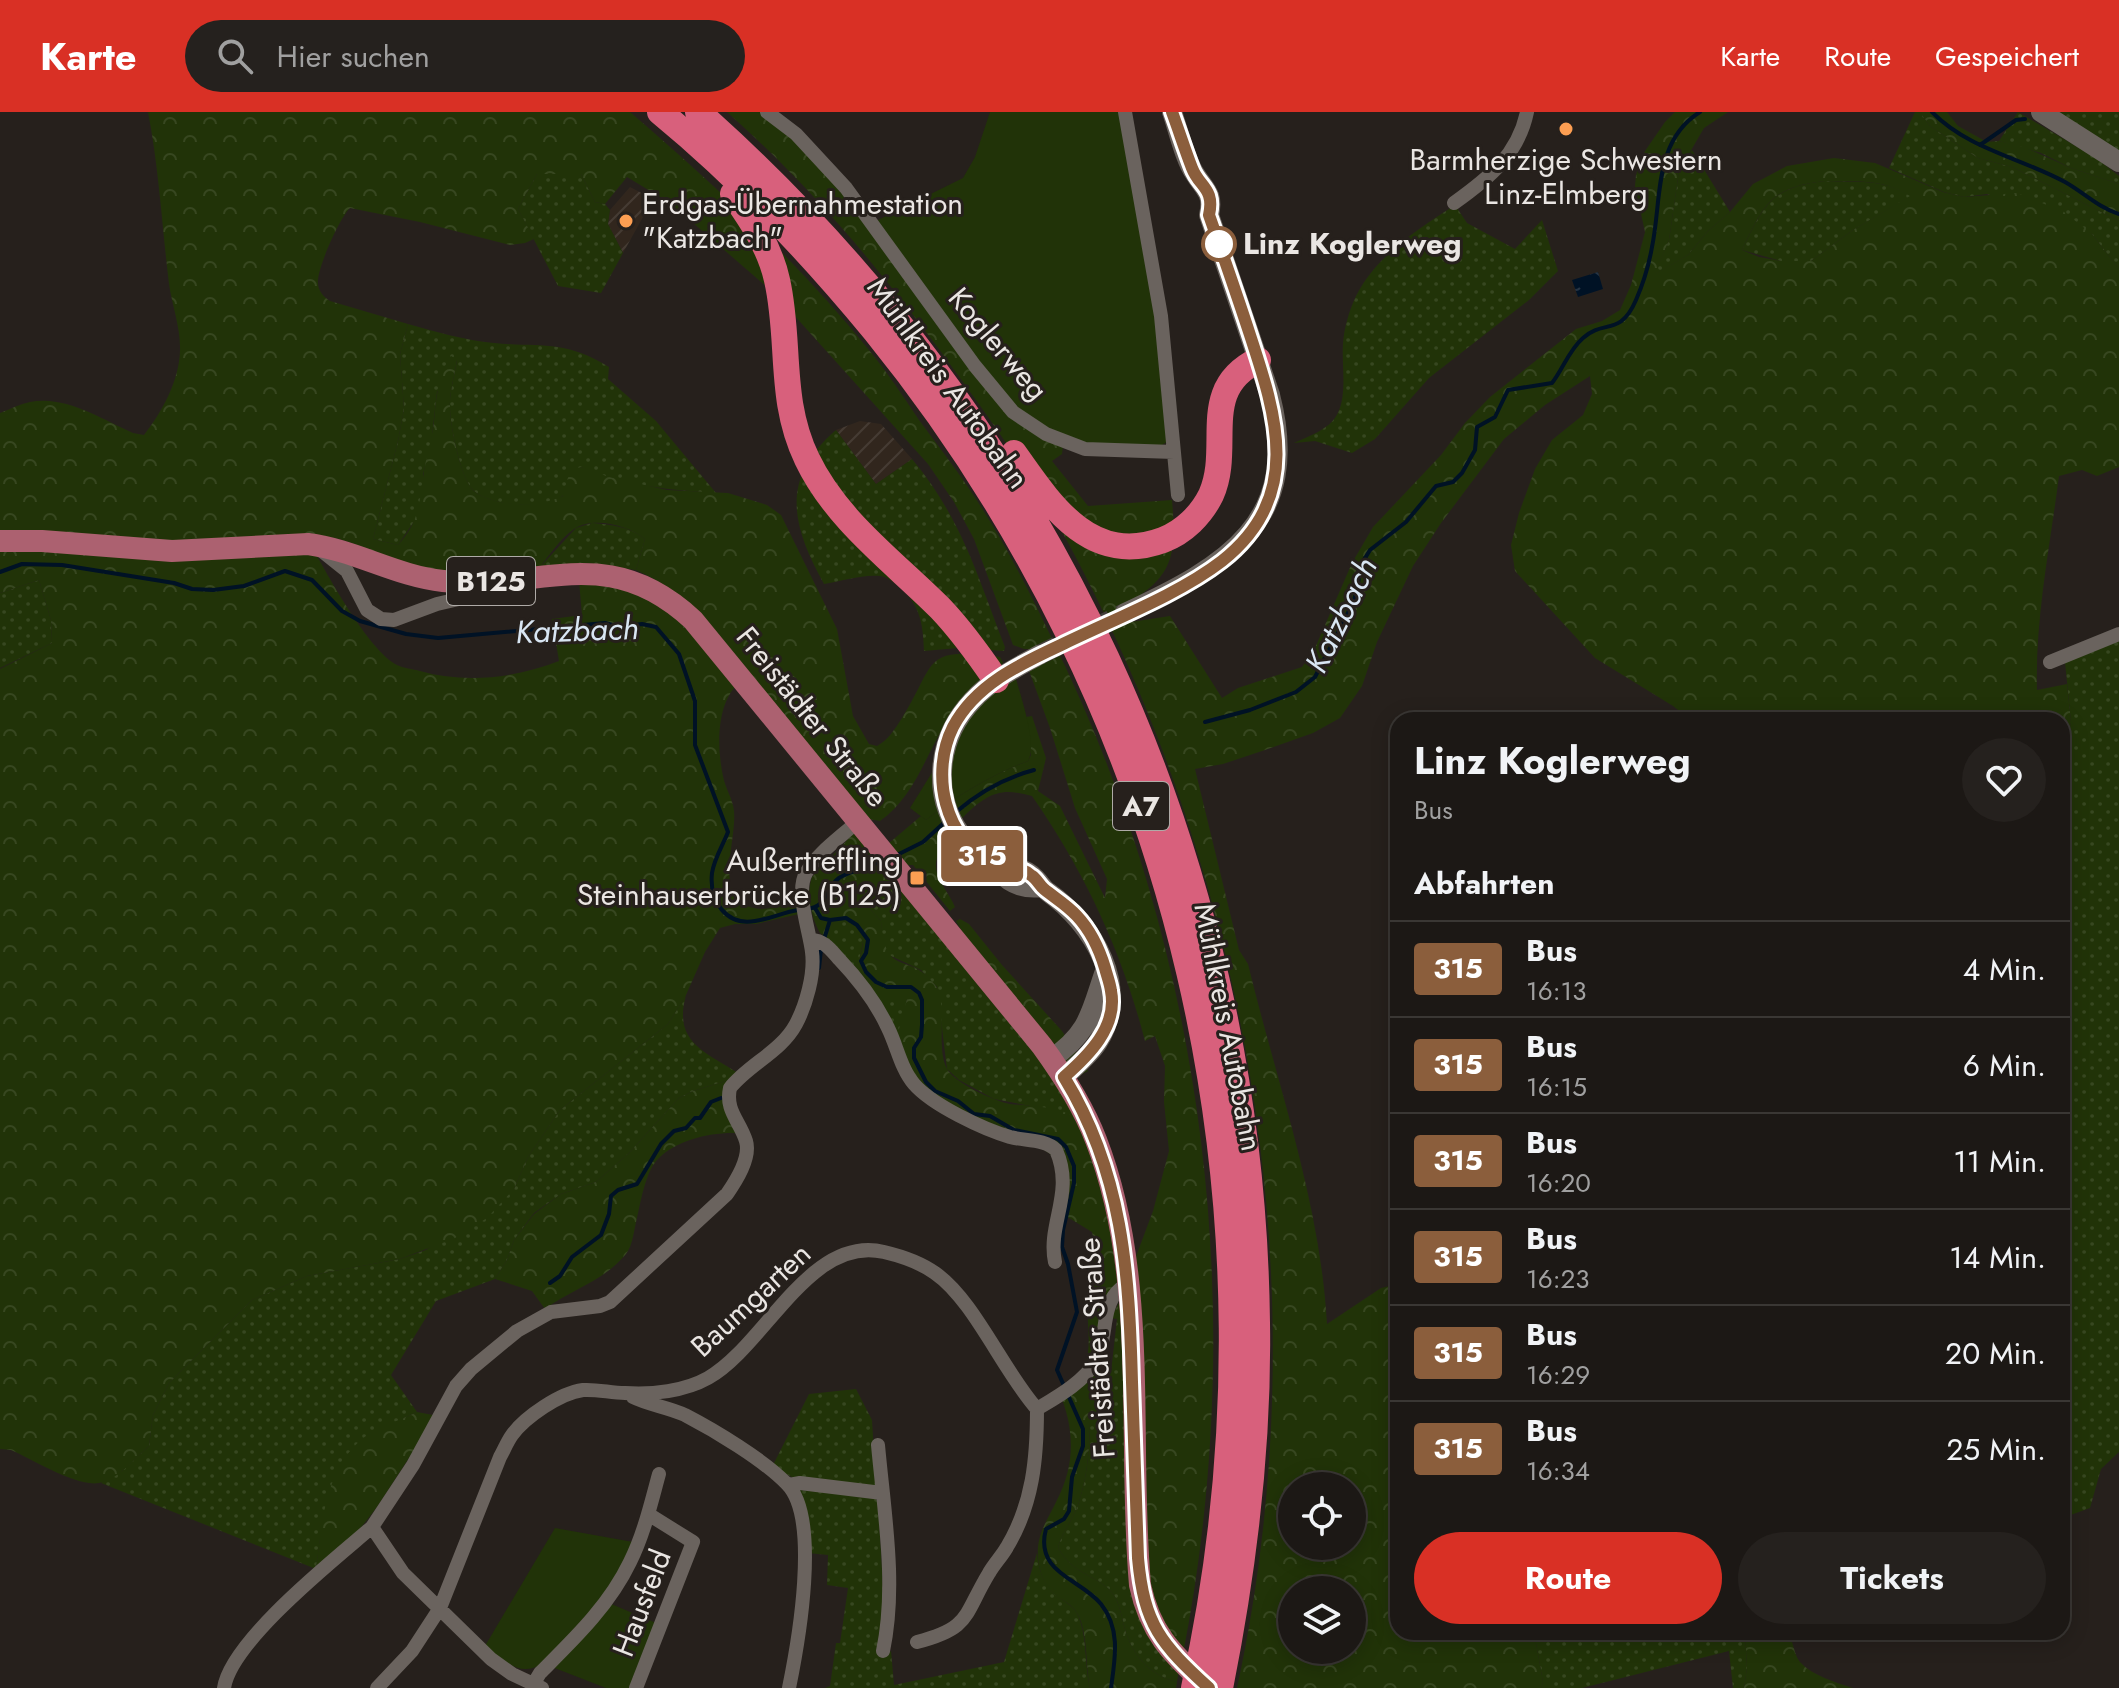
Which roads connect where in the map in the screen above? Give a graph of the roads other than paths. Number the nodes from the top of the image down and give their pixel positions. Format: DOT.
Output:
graph roads {
  1 [pos="660,112"];
  2 [pos="698,112"];
  3 [pos="767,112"];
  4 [pos="1125,112"];
  5 [pos="1172,112"];
  6 [pos="1527,112"];
  7 [pos="2041,112"];
  8 [pos="705,151"];
  9 [pos="2119,162"];
  10 [pos="1454,203"];
  11 [pos="1258,360"];
  12 [pos="942,377"];
  13 [pos="1174,452"];
  14 [pos="1178,495"];
  15 [pos="0,541"];
  16 [pos="308,544"];
  17 [pos="538,577"];
  18 [pos="1125,613"];
  19 [pos="2119,634"];
  20 [pos="1039,655"];
  21 [pos="2050,662"];
  22 [pos="996,680"];
  23 [pos="858,821"];
  24 [pos="819,942"];
  25 [pos="1058,1068"];
  26 [pos="1055,1262"];
  27 [pos="1128,1288"];
  28 [pos="627,1394"];
  29 [pos="1037,1409"];
  30 [pos="878,1445"];
  31 [pos="659,1474"];
  32 [pos="789,1485"];
  33 [pos="882,1493"];
  34 [pos="648,1514"];
  35 [pos="372,1527"];
  36 [pos="1225,1592"];
  37 [pos="440,1608"];
  38 [pos="917,1642"];
  39 [pos="883,1651"];
  40 [pos="538,1685"];
  41 [pos="224,1688"];
  42 [pos="377,1688"];
  43 [pos="636,1688"];
  44 [pos="789,1688"];
  45 [pos="1194,1688"];
  46 [pos="1208,1688"];
  47 [pos="1220,1688"];
  1 -- 8 [label="highway, Mühlkreis Autobahn / A7"];
  2 -- 12 [label="highway, Mühlkreis Autobahn / A7"];
  3 -- 13 [label="street, Koglerweg"];
  4 -- 13 [label="street"];
  5 -- 11 [label="street"];
  6 -- 10 [label="street"];
  7 -- 9 [label="street"];
  8 -- 22 [label="highway"];
  8 -- 36 [label="highway, Mühlkreis Autobahn / A7"];
  11 -- 12 [label="highway"];
  11 -- 18 [label="street"];
  12 -- 36 [label="highway, Mühlkreis Autobahn / A7"];
  13 -- 14 [label="street"];
  15 -- 16 [label="main road, Freistädter Straße / B125"];
  16 -- 17 [label="main road, Freistädter Straße / B125"];
  16 -- 17 [label="street, Freistädter Straße"];
  17 -- 23 [label="main road, Freistädter Straße / B125"];
  19 -- 21 [label="street"];
  20 -- 22 [label="street"];
  22 -- 25 [label="street"];
  23 -- 24 [label="street"];
  23 -- 25 [label="main road, Freistädter Straße / B125"];
  24 -- 26 [label="street"];
  24 -- 35 [label="street"];
  25 -- 27 [label="main road, Freistädter Straße / B125"];
  27 -- 29 [label="street"];
  27 -- 46 [label="main road, Freistädter Straße / B125"];
  28 -- 29 [label="street, Baumgarten"];
  28 -- 32 [label="street"];
  28 -- 37 [label="street, Baumgarten"];
  29 -- 38 [label="street"];
  30 -- 33 [label="street"];
  31 -- 34 [label="street, Hausfeld"];
  32 -- 33 [label="street"];
  32 -- 44 [label="street"];
  33 -- 39 [label="street"];
  34 -- 40 [label="street, Hausfeld"];
  34 -- 43 [label="street, Hausfeld"];
  35 -- 37 [label="street"];
  35 -- 41 [label="street"];
  36 -- 45 [label="highway, A7"];
  36 -- 47 [label="highway, A7"];
  37 -- 40 [label="street"];
  37 -- 42 [label="street, Baumgarten"];
}
